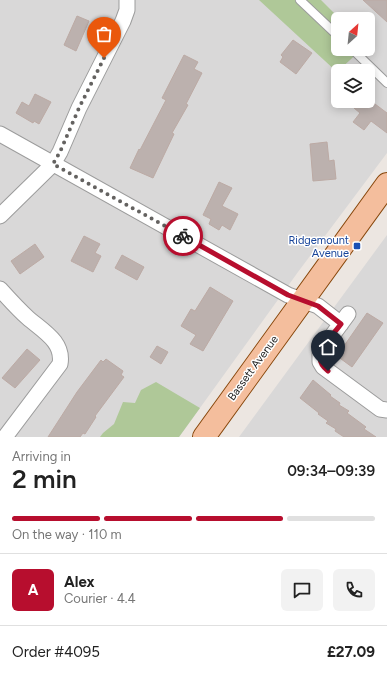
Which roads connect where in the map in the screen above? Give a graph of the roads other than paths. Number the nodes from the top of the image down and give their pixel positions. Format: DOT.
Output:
graph roads {
  1 [pos="127,0"];
  2 [pos="300,0"];
  3 [pos="331,29"];
  4 [pos="359,56"];
  5 [pos="387,83"];
  6 [pos="0,134"];
  7 [pos="53,164"];
  8 [pos="387,184"];
  9 [pos="0,216"];
  10 [pos="0,289"];
  11 [pos="303,300"];
  12 [pos="387,410"];
  13 [pos="5,437"];
  14 [pos="204,437"];
  1 -- 7 [label="street"];
  2 -- 3 [label="lane"];
  4 -- 5 [label="lane"];
  6 -- 7 [label="street"];
  7 -- 9 [label="street"];
  7 -- 11 [label="street"];
  8 -- 11 [label="main road, Bassett Avenue"];
  10 -- 13 [label="street"];
  11 -- 12 [label="street"];
  11 -- 14 [label="main road, Bassett Avenue"];
}
